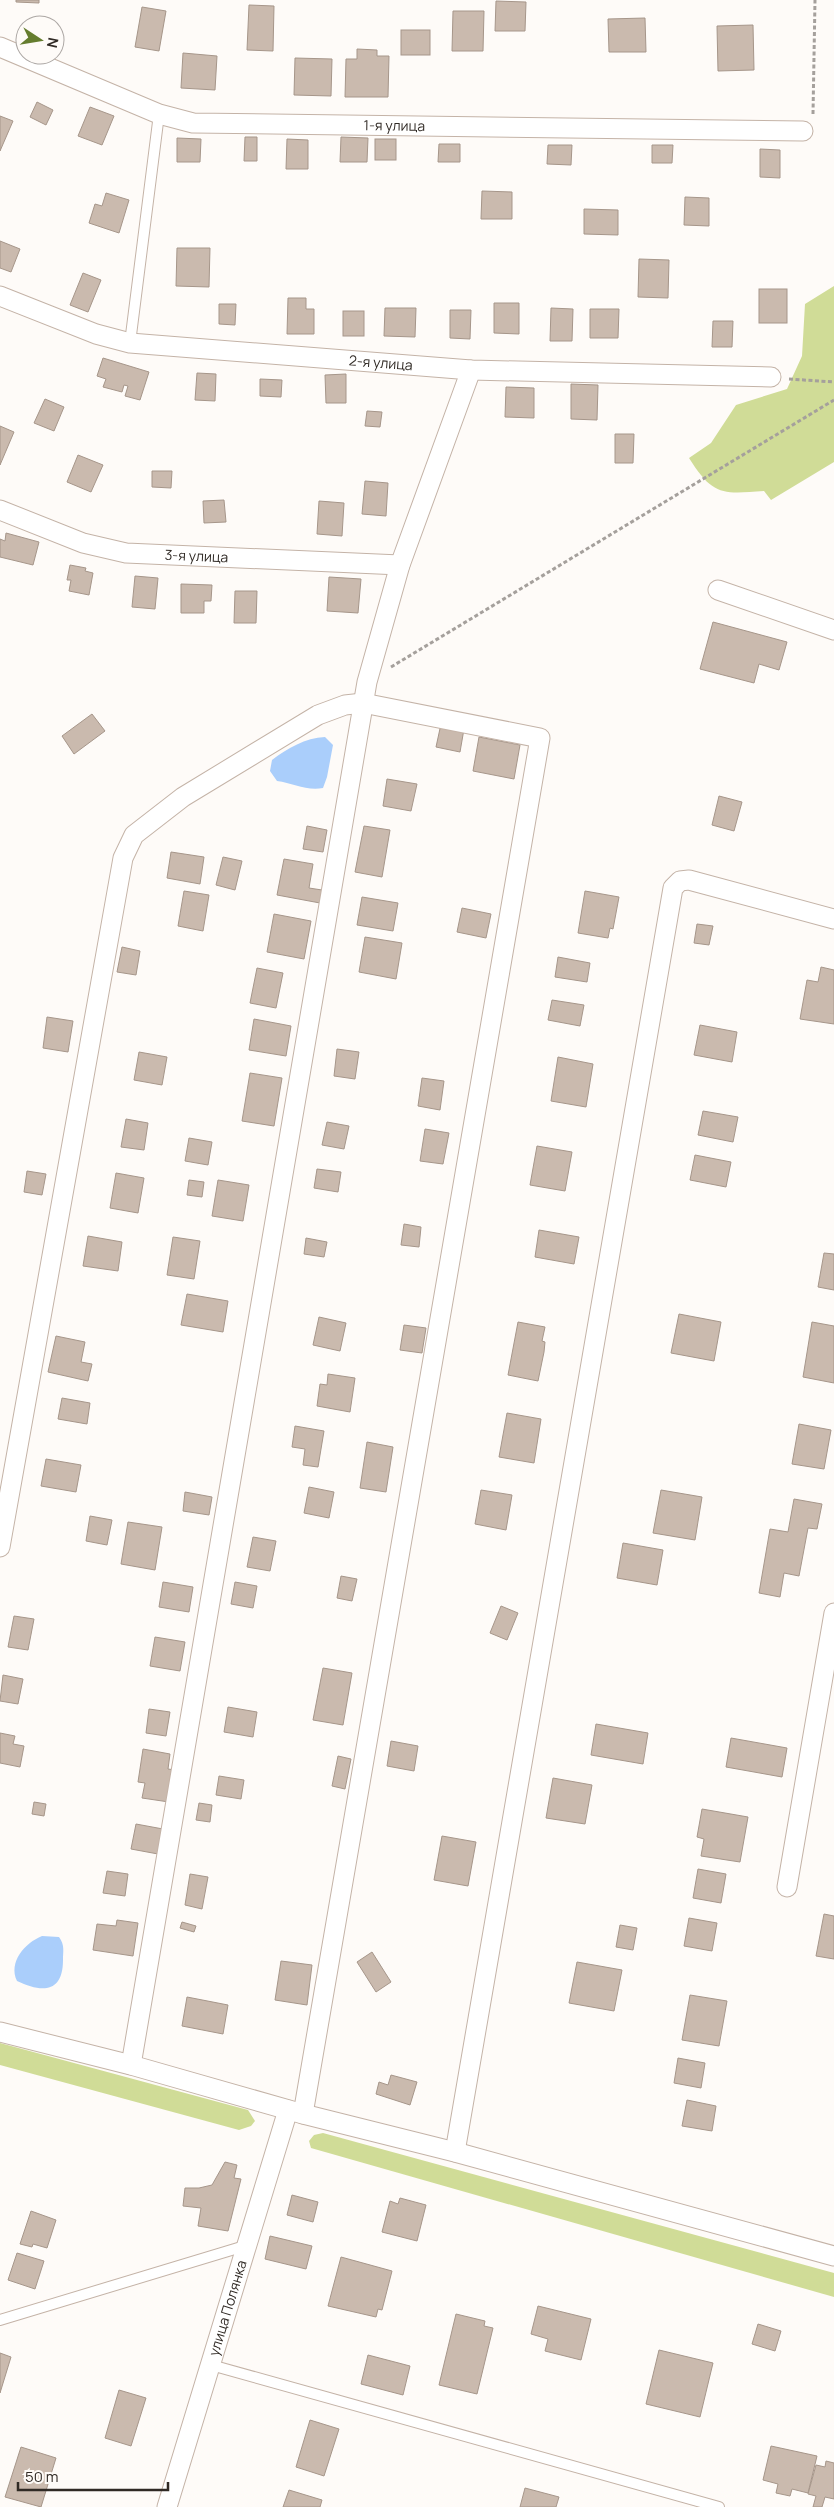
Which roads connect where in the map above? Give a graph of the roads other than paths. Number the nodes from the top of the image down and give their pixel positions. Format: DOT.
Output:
graph roads {
  1 [pos="0,47"];
  2 [pos="159,114"];
  3 [pos="803,132"];
  4 [pos="0,296"];
  5 [pos="130,343"];
  6 [pos="470,370"];
  7 [pos="770,377"];
  8 [pos="0,510"];
  9 [pos="400,565"];
  10 [pos="718,590"];
  11 [pos="834,630"];
  12 [pos="363,703"];
  13 [pos="834,919"];
  14 [pos="0,1547"];
  15 [pos="834,1613"];
  16 [pos="787,1888"];
  17 [pos="0,2032"];
  18 [pos="131,2065"];
  19 [pos="296,2112"];
  20 [pos="455,2152"];
  21 [pos="248,2245"];
  22 [pos="834,2256"];
  23 [pos="0,2320"];
  24 [pos="211,2365"];
  25 [pos="167,2507"];
  26 [pos="719,2507"];
  1 -- 2 [label="street, 1-я улица"];
  2 -- 3 [label="street, 1-я улица"];
  2 -- 5 [label="lane"];
  4 -- 5 [label="street, 2-я улица"];
  5 -- 6 [label="street, 2-я улица"];
  6 -- 7 [label="street, 2-я улица"];
  6 -- 9 [label="street"];
  8 -- 9 [label="street, 3-я улица"];
  9 -- 12 [label="street"];
  10 -- 11 [label="street"];
  12 -- 14 [label="street"];
  12 -- 18 [label="street"];
  12 -- 19 [label="street, улица Полянка"];
  13 -- 20 [label="street"];
  15 -- 16 [label="street"];
  17 -- 18 [label="street"];
  18 -- 19 [label="street"];
  19 -- 20 [label="street"];
  19 -- 21 [label="street, улица Полянка"];
  20 -- 22 [label="street"];
  21 -- 23 [label="lane"];
  21 -- 24 [label="street, улица Полянка"];
  24 -- 25 [label="street, улица Полянка"];
  24 -- 26 [label="lane"];
}
